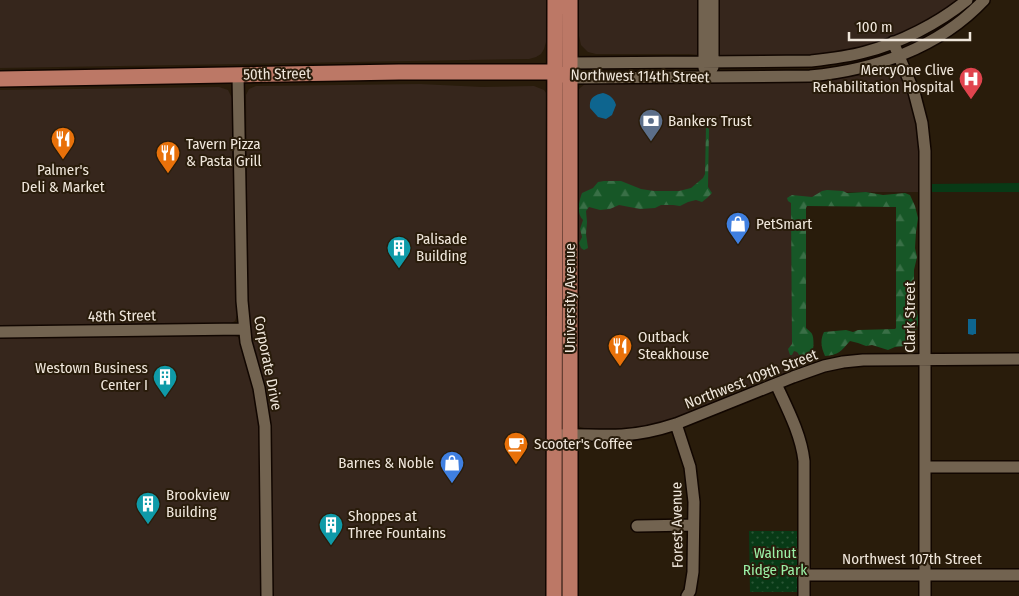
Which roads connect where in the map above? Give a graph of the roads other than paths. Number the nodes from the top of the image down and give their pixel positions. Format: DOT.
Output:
graph roads {
  1 [pos="555,0"];
  2 [pos="570,0"];
  3 [pos="704,0"];
  4 [pos="713,0"];
  5 [pos="967,0"];
  6 [pos="984,0"];
  7 [pos="894,42"];
  8 [pos="899,56"];
  9 [pos="708,62"];
  10 [pos="570,70"];
  11 [pos="555,72"];
  12 [pos="238,75"];
  13 [pos="709,77"];
  14 [pos="0,79"];
  15 [pos="244,330"];
  16 [pos="0,332"];
  17 [pos="1019,359"];
  18 [pos="925,360"];
  19 [pos="776,384"];
  20 [pos="676,424"];
  21 [pos="555,435"];
  22 [pos="570,435"];
  23 [pos="925,467"];
  24 [pos="1019,467"];
  25 [pos="693,525"];
  26 [pos="637,526"];
  27 [pos="925,574"];
  28 [pos="1019,574"];
  29 [pos="804,575"];
  30 [pos="267,596"];
  31 [pos="554,596"];
  32 [pos="570,596"];
  33 [pos="687,596"];
  34 [pos="804,596"];
  35 [pos="925,596"];
  1 -- 11 [label="main road, University Avenue"];
  2 -- 10 [label="main road, University Avenue"];
  3 -- 9 [label="street"];
  4 -- 9 [label="street"];
  5 -- 7 [label="street, Northwest 114th Street"];
  6 -- 8 [label="street, Northwest 114th Street"];
  7 -- 8 [label="street, Clark Street"];
  7 -- 9 [label="street, Northwest 114th Street"];
  8 -- 13 [label="street, Northwest 114th Street"];
  8 -- 18 [label="street, Clark Street"];
  9 -- 10 [label="street, Northwest 114th Street"];
  9 -- 13 [label="street"];
  10 -- 11 [label="main road, Northwest 114th Street"];
  10 -- 13 [label="street, Northwest 114th Street"];
  10 -- 22 [label="main road, University Avenue"];
  11 -- 12 [label="main road, 50th Street"];
  11 -- 21 [label="main road, University Avenue"];
  12 -- 14 [label="main road, 50th Street"];
  12 -- 15 [label="street, Corporate Drive"];
  15 -- 16 [label="street, 48th Street"];
  15 -- 30 [label="street, Corporate Drive"];
  17 -- 18 [label="street, Northwest 109th Street"];
  18 -- 19 [label="street, Northwest 109th Street"];
  18 -- 23 [label="street, Clark Street"];
  19 -- 20 [label="street, Northwest 109th Street"];
  19 -- 29 [label="street"];
  20 -- 22 [label="street, Northwest 109th Street"];
  20 -- 25 [label="street, Forest Avenue"];
  21 -- 22 [label="street, Northwest 109th Street"];
  21 -- 31 [label="main road, University Avenue"];
  22 -- 32 [label="main road, University Avenue"];
  23 -- 24 [label="street"];
  23 -- 27 [label="street, Clark Street"];
  25 -- 26 [label="street"];
  25 -- 33 [label="street, Forest Avenue"];
  27 -- 28 [label="street, Northwest 107th Street"];
  27 -- 29 [label="street, Northwest 107th Street"];
  27 -- 35 [label="street, Clark Street"];
  29 -- 34 [label="street"];
}
